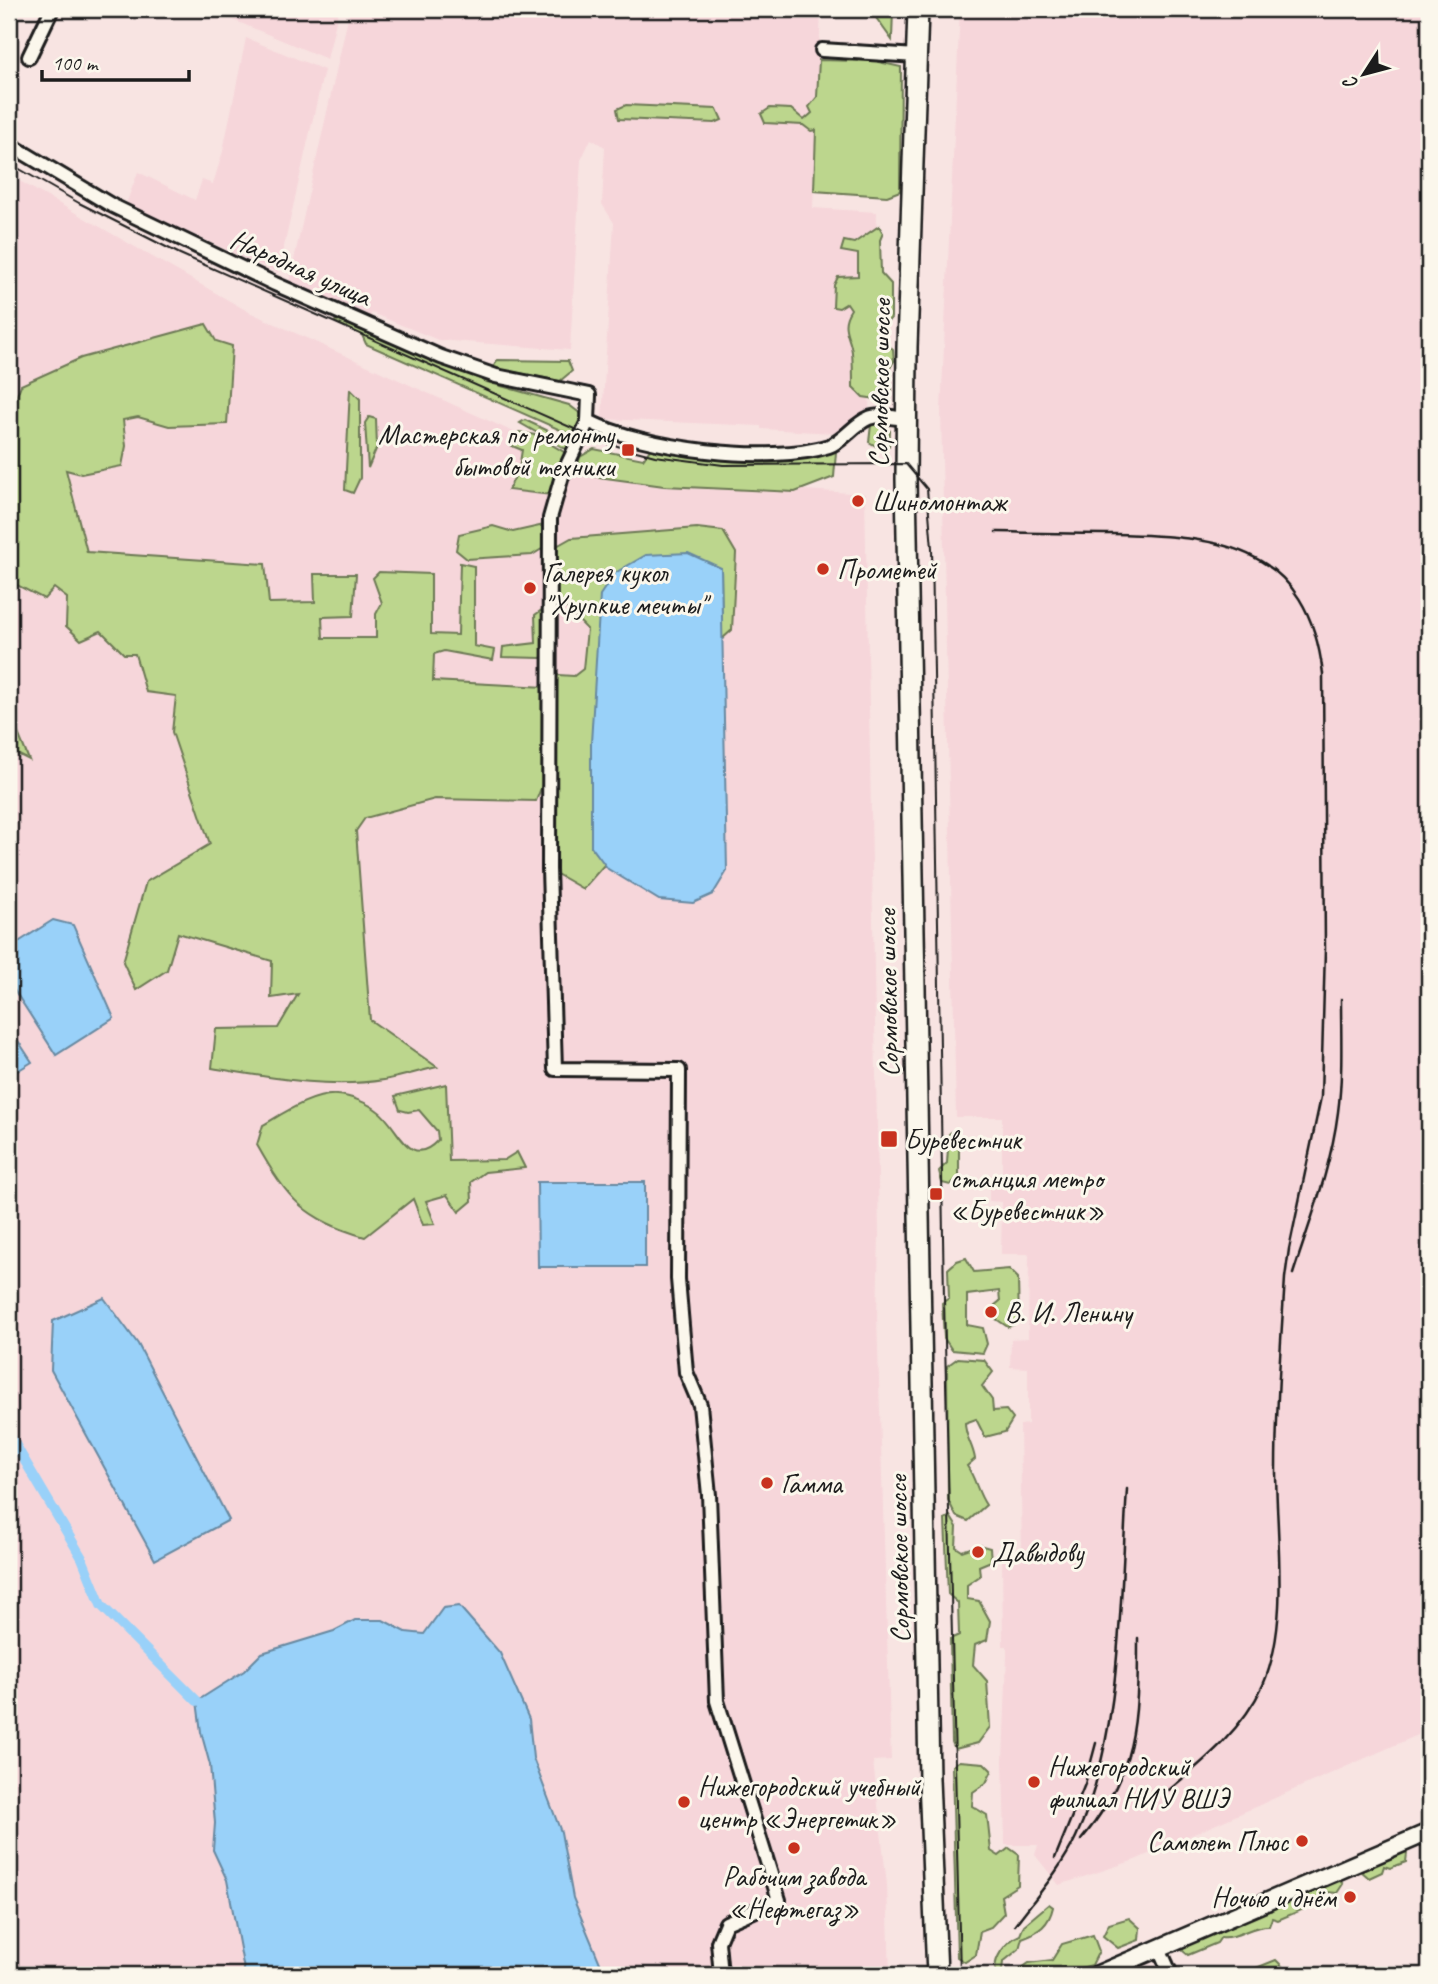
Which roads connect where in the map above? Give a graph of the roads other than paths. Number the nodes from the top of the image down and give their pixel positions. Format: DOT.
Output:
graph roads {
  1 [pos="52,9"];
  2 [pos="918,9"];
  3 [pos="822,51"];
  4 [pos="917,56"];
  5 [pos="29,57"];
  6 [pos="9,144"];
  7 [pos="906,419"];
  8 [pos="588,421"];
  9 [pos="1429,1832"];
  10 [pos="1159,1948"];
  11 [pos="720,1970"];
  12 [pos="937,1975"];
  13 [pos="1096,1975"];
  14 [pos="1171,1975"];
  1 -- 5 [label="street"];
  2 -- 4 [label="main road, Сормовское шоссе"];
  3 -- 4 [label="street"];
  4 -- 7 [label="main road, Сормовское шоссе"];
  6 -- 8 [label="street, Народная улица"];
  7 -- 8 [label="street"];
  7 -- 12 [label="main road, Сормовское шоссе"];
  8 -- 11 [label="street"];
  9 -- 10 [label="street"];
  10 -- 13 [label="street"];
  10 -- 14 [label="street"];
}
